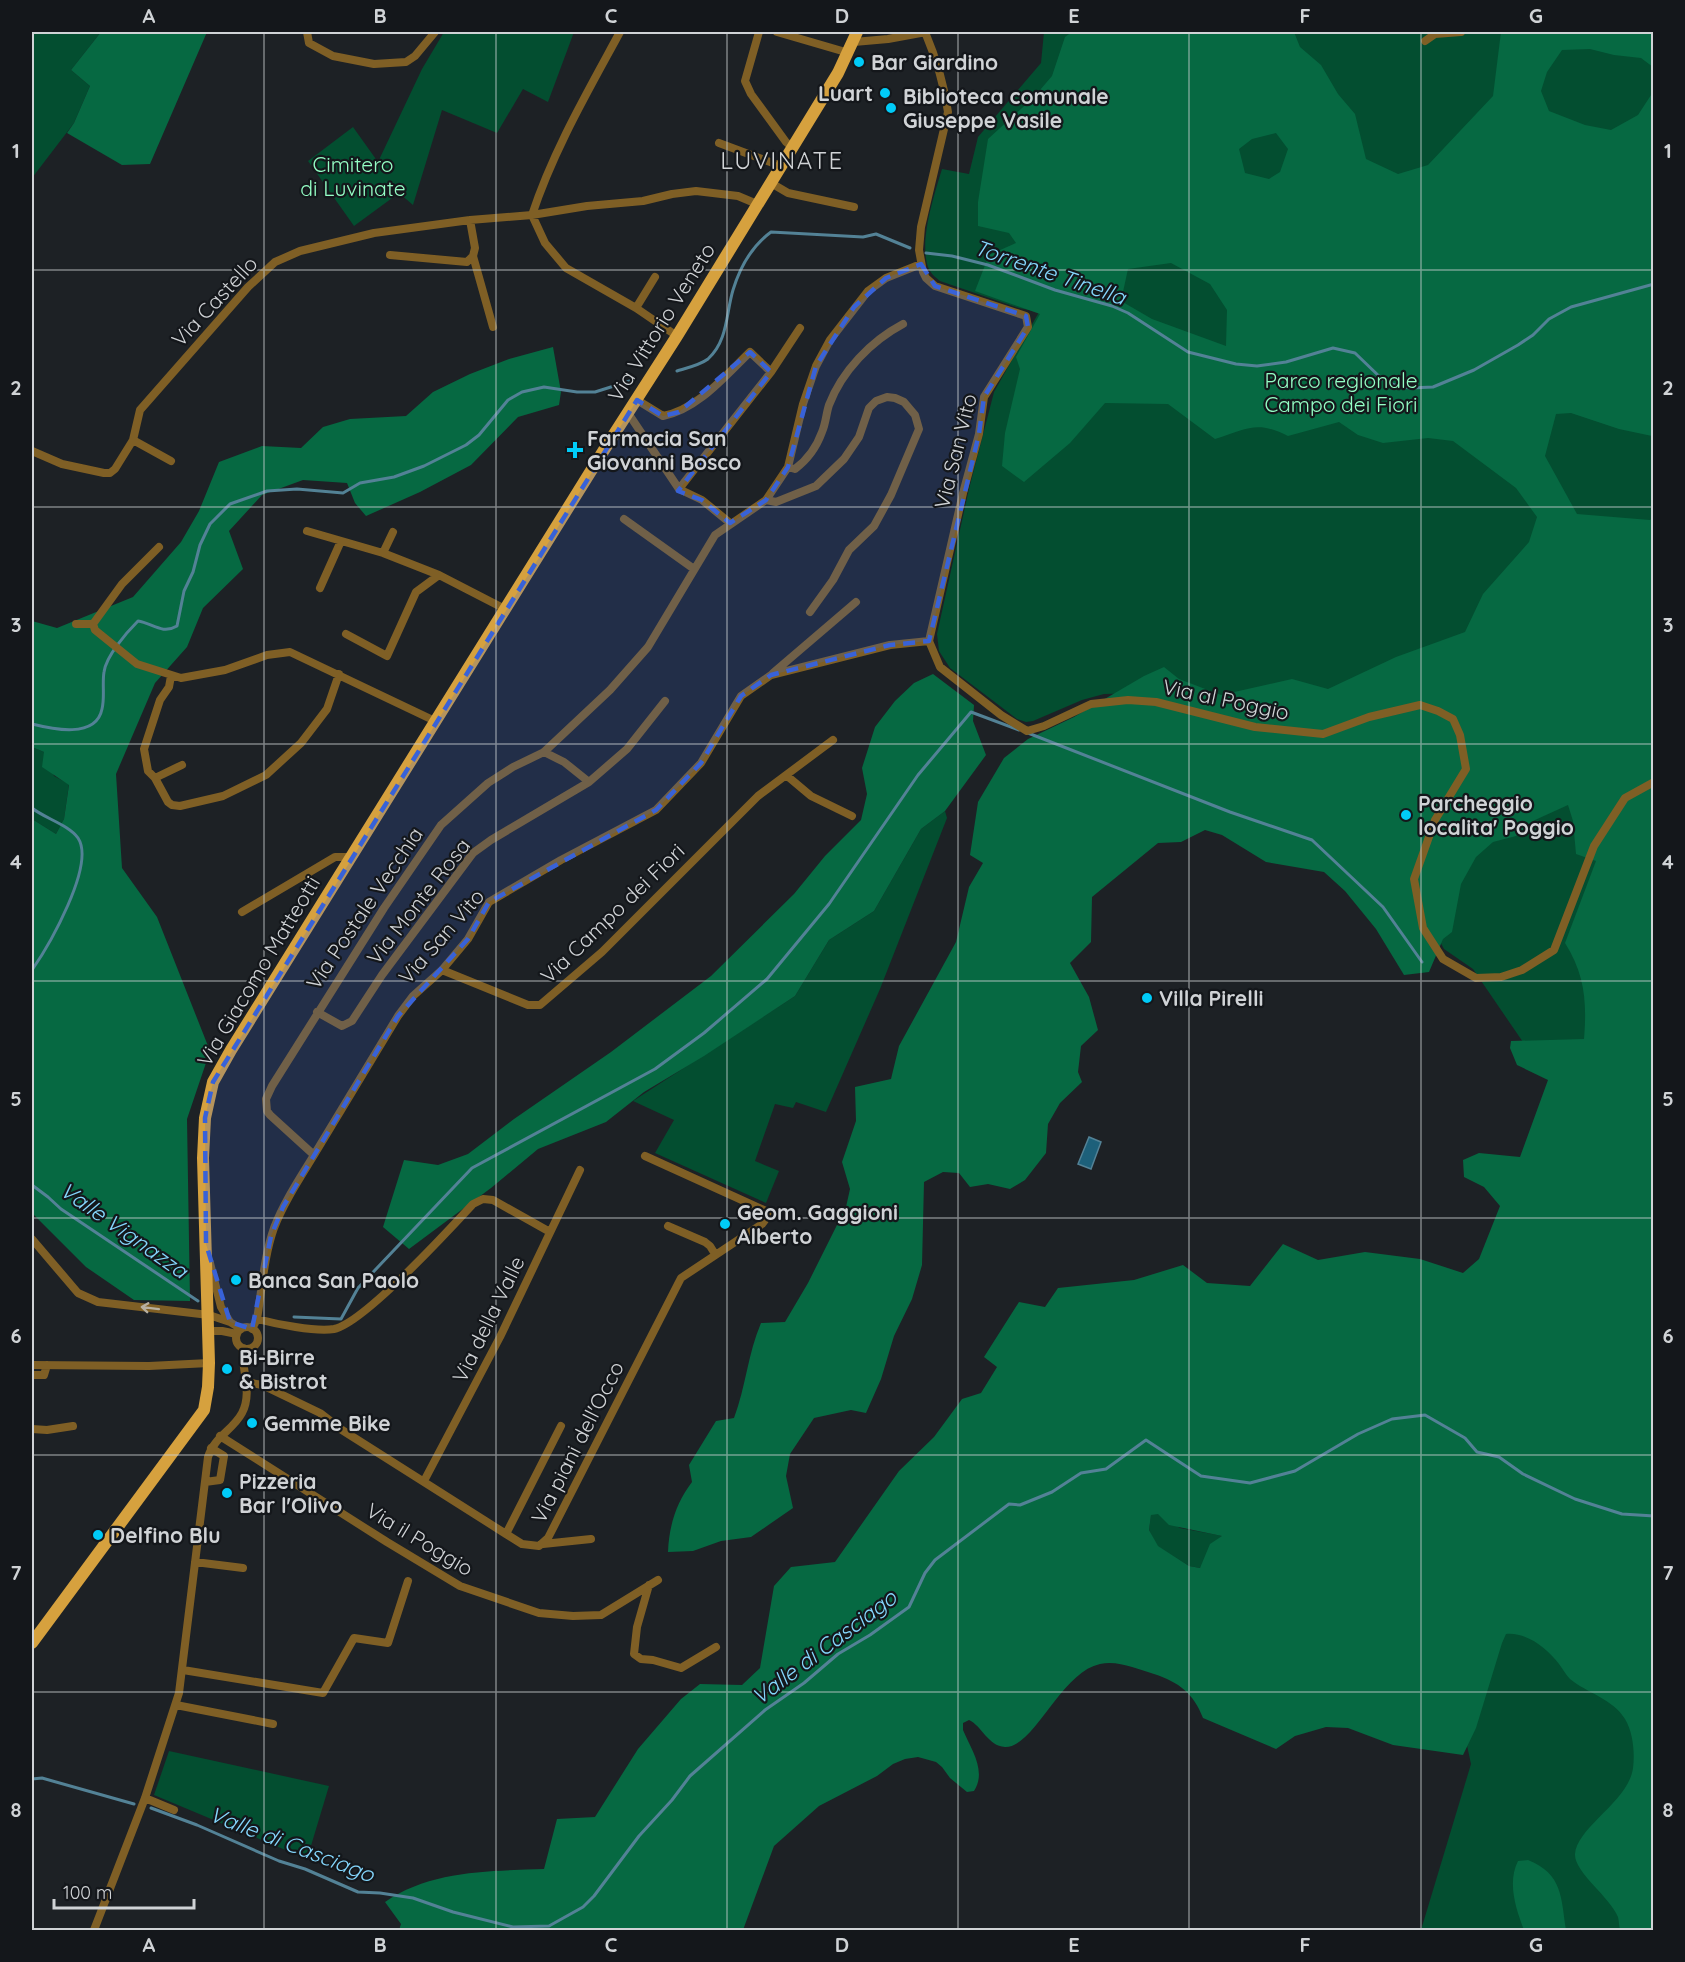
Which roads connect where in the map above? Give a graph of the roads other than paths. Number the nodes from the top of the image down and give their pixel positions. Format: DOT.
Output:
graph roads {
  1 [pos="307,32"];
  2 [pos="435,32"];
  3 [pos="620,32"];
  4 [pos="759,32"];
  5 [pos="777,32"];
  6 [pos="926,32"];
  7 [pos="1461,32"];
  8 [pos="1425,41"];
  9 [pos="853,42"];
  10 [pos="719,143"];
  11 [pos="792,147"];
  12 [pos="781,166"];
  13 [pos="771,183"];
  14 [pos="757,204"];
  15 [pos="854,207"];
  16 [pos="532,215"];
  17 [pos="470,220"];
  18 [pos="390,255"];
  19 [pos="473,256"];
  20 [pos="921,264"];
  21 [pos="655,277"];
  22 [pos="636,308"];
  23 [pos="903,324"];
  24 [pos="493,327"];
  25 [pos="800,328"];
  26 [pos="677,336"];
  27 [pos="771,372"];
  28 [pos="637,399"];
  29 [pos="628,413"];
  30 [pos="133,440"];
  31 [pos="32,451"];
  32 [pos="171,461"];
  33 [pos="788,467"];
  34 [pos="679,489"];
  35 [pos="766,500"];
  36 [pos="624,519"];
  37 [pos="730,523"];
  38 [pos="307,531"];
  39 [pos="393,531"];
  40 [pos="341,541"];
  41 [pos="159,547"];
  42 [pos="383,553"];
  43 [pos="694,569"];
  44 [pos="439,575"];
  45 [pos="320,588"];
  46 [pos="856,602"];
  47 [pos="505,609"];
  48 [pos="810,612"];
  49 [pos="76,624"];
  50 [pos="93,624"];
  51 [pos="346,634"];
  52 [pos="929,641"];
  53 [pos="339,674"];
  54 [pos="771,675"];
  55 [pos="171,676"];
  56 [pos="666,701"];
  57 [pos="435,721"];
  58 [pos="833,740"];
  59 [pos="544,752"];
  60 [pos="182,765"];
  61 [pos="786,775"];
  62 [pos="155,778"];
  63 [pos="589,782"];
  64 [pos="1653,782"];
  65 [pos="852,816"];
  66 [pos="350,857"];
  67 [pos="242,912"];
  68 [pos="442,970"];
  69 [pos="317,1012"];
  70 [pos="314,1155"];
  71 [pos="645,1156"];
  72 [pos="580,1170"];
  73 [pos="668,1226"];
  74 [pos="550,1232"];
  75 [pos="32,1239"];
  76 [pos="206,1244"];
  77 [pos="715,1254"];
  78 [pos="208,1315"];
  79 [pos="257,1319"];
  80 [pos="230,1322"];
  81 [pos="252,1329"];
  82 [pos="208,1331"];
  83 [pos="239,1332"];
  84 [pos="243,1348"];
  85 [pos="209,1363"];
  86 [pos="32,1365"];
  87 [pos="47,1365"];
  88 [pos="32,1375"];
  89 [pos="246,1382"];
  90 [pos="73,1426"];
  91 [pos="561,1426"];
  92 [pos="32,1429"];
  93 [pos="220,1436"];
  94 [pos="211,1448"];
  95 [pos="424,1481"];
  96 [pos="205,1482"];
  97 [pos="506,1534"];
  98 [pos="591,1539"];
  99 [pos="543,1544"];
  100 [pos="195,1562"];
  101 [pos="243,1568"];
  102 [pos="658,1580"];
  103 [pos="408,1581"];
  104 [pos="649,1586"];
  105 [pos="32,1643"];
  106 [pos="716,1647"];
  107 [pos="183,1670"];
  108 [pos="176,1705"];
  109 [pos="273,1724"];
  110 [pos="145,1798"];
  111 [pos="174,1810"];
  112 [pos="94,1930"];
  1 -- 2 [label="street"];
  3 -- 16 [label="street"];
  4 -- 11 [label="street"];
  5 -- 9 [label="street"];
  6 -- 9 [label="street"];
  6 -- 20 [label="street"];
  7 -- 8 [label="street"];
  9 -- 11 [label="main road, Via Vittorio Veneto"];
  10 -- 12 [label="street"];
  11 -- 12 [label="main road, Via Vittorio Veneto"];
  12 -- 13 [label="main road, Via Vittorio Veneto"];
  13 -- 14 [label="main road, Via Vittorio Veneto"];
  13 -- 15 [label="street"];
  14 -- 16 [label="street, Via Castello"];
  14 -- 26 [label="main road, Via Vittorio Veneto"];
  16 -- 17 [label="street, Via Castello"];
  16 -- 22 [label="street"];
  17 -- 19 [label="street"];
  17 -- 30 [label="street, Via Castello"];
  18 -- 19 [label="street"];
  19 -- 24 [label="street"];
  20 -- 33 [label="street, Via Postale Vecchia"];
  20 -- 52 [label="street, Via San Vito"];
  21 -- 22 [label="street"];
  22 -- 26 [label="street"];
  23 -- 33 [label="street, Via Postale Vecchia"];
  25 -- 27 [label="street"];
  26 -- 28 [label="main road, Via Vittorio Veneto"];
  27 -- 28 [label="street"];
  27 -- 34 [label="street"];
  28 -- 29 [label="main road, Via Vittorio Veneto"];
  29 -- 34 [label="street"];
  29 -- 47 [label="main road, Via Vittorio Veneto"];
  30 -- 31 [label="street, Via Castello"];
  30 -- 32 [label="street"];
  33 -- 35 [label="street, Via Postale Vecchia"];
  34 -- 37 [label="street"];
  35 -- 37 [label="street, Via Postale Vecchia"];
  35 -- 48 [label="street, Via Postale Vecchia"];
  36 -- 43 [label="street"];
  37 -- 43 [label="street, Via Postale Vecchia"];
  38 -- 40 [label="street"];
  39 -- 42 [label="street"];
  40 -- 42 [label="street"];
  40 -- 45 [label="street"];
  41 -- 50 [label="street"];
  42 -- 44 [label="street"];
  43 -- 59 [label="street, Via Postale Vecchia"];
  44 -- 47 [label="street"];
  44 -- 51 [label="street"];
  46 -- 54 [label="street"];
  47 -- 57 [label="main road, Via Vittorio Veneto"];
  49 -- 50 [label="street"];
  50 -- 55 [label="street"];
  52 -- 54 [label="street"];
  52 -- 64 [label="street, Via al Poggio"];
  53 -- 55 [label="street"];
  53 -- 57 [label="street"];
  53 -- 62 [label="street"];
  54 -- 68 [label="street, Via San Vito"];
  55 -- 62 [label="street"];
  56 -- 63 [label="street, Via Monte Rosa"];
  57 -- 66 [label="main road, Via Giacomo Matteotti"];
  58 -- 61 [label="street, Via Campo dei Fiori"];
  59 -- 63 [label="street"];
  59 -- 69 [label="street, Via Postale Vecchia"];
  60 -- 62 [label="street"];
  61 -- 65 [label="street"];
  61 -- 68 [label="street, Via Campo dei Fiori"];
  63 -- 69 [label="street, Via Monte Rosa"];
  66 -- 67 [label="street"];
  66 -- 76 [label="main road, Via Giacomo Matteotti"];
  68 -- 70 [label="street, Via San Vito"];
  69 -- 70 [label="street, Via Postale Vecchia"];
  70 -- 79 [label="street"];
  71 -- 77 [label="street, Via piani dell'Occo"];
  72 -- 74 [label="street, Via della Valle"];
  73 -- 77 [label="street"];
  74 -- 79 [label="street"];
  74 -- 95 [label="street, Via della Valle"];
  78 -- 75 [label="street, one-way"];
  76 -- 78 [label="main road, Via Giacomo Matteotti"];
  76 -- 80 [label="street"];
  77 -- 99 [label="street, Via piani dell'Occo"];
  78 -- 80 [label="street"];
  78 -- 82 [label="main road, Via Giacomo Matteotti"];
  79 -- 81 [label="street"];
  80 -- 83 [label="street"];
  81 -- 83 [label="street"];
  81 -- 84 [label="street"];
  82 -- 83 [label="street"];
  82 -- 85 [label="main road, Via Giacomo Matteotti"];
  83 -- 84 [label="street"];
  84 -- 89 [label="street"];
  85 -- 87 [label="street"];
  85 -- 105 [label="main road, Via Giacomo Matteotti"];
  86 -- 87 [label="street"];
  87 -- 88 [label="street"];
  89 -- 93 [label="street"];
  89 -- 95 [label="street, Via piani dell'Occo"];
  90 -- 92 [label="street"];
  91 -- 97 [label="street"];
  93 -- 94 [label="street"];
  93 -- 104 [label="street, Via il Poggio"];
  94 -- 96 [label="street"];
  94 -- 96 [label="street"];
  95 -- 97 [label="street, Via piani dell'Occo"];
  96 -- 100 [label="street"];
  97 -- 99 [label="street, Via piani dell'Occo"];
  98 -- 99 [label="street"];
  100 -- 101 [label="street"];
  100 -- 107 [label="street"];
  102 -- 104 [label="street, Via il Poggio"];
  103 -- 107 [label="street"];
  104 -- 106 [label="street"];
  107 -- 108 [label="street"];
  108 -- 109 [label="street"];
  108 -- 110 [label="street"];
  110 -- 111 [label="street"];
  110 -- 112 [label="street"];
}
